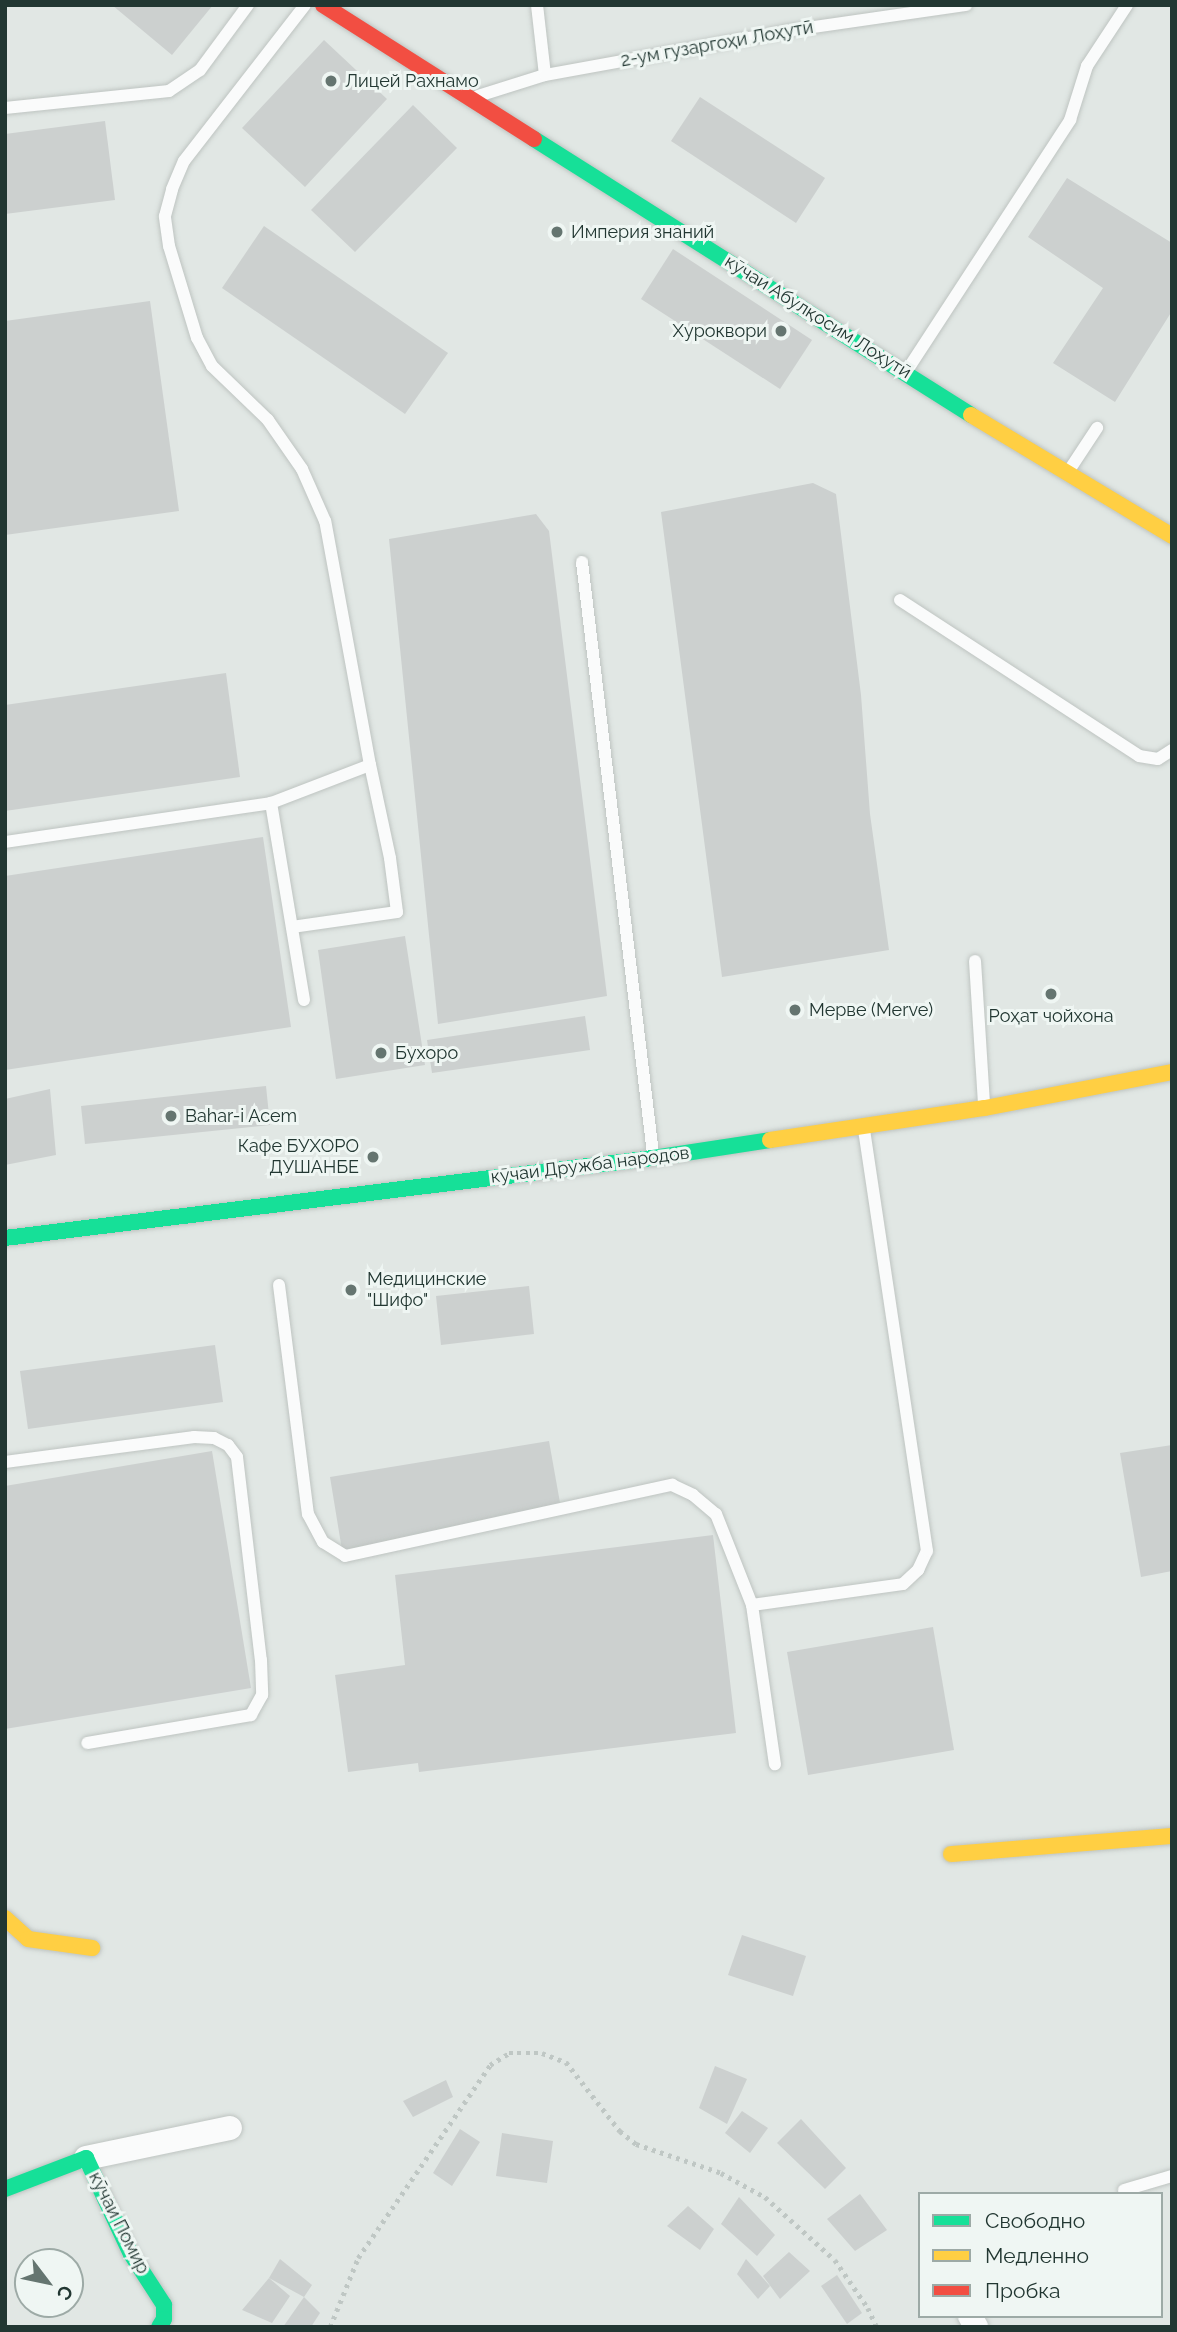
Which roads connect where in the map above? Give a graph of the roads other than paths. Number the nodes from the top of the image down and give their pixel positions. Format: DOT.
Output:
graph roads {
  1 [pos="248,5"];
  2 [pos="305,5"];
  3 [pos="323,5"];
  4 [pos="537,5"];
  5 [pos="966,5"];
  6 [pos="1128,5"];
  7 [pos="545,75"];
  8 [pos="470,98"];
  9 [pos="5,108"];
  10 [pos="906,373"];
  11 [pos="1097,428"];
  12 [pos="1067,473"];
  13 [pos="1172,536"];
  14 [pos="582,562"];
  15 [pos="900,600"];
  16 [pos="1172,750"];
  17 [pos="370,765"];
  18 [pos="271,803"];
  19 [pos="5,842"];
  20 [pos="292,927"];
  21 [pos="975,961"];
  22 [pos="304,1000"];
  23 [pos="1171,1072"];
  24 [pos="985,1108"];
  25 [pos="864,1127"];
  26 [pos="653,1158"];
  27 [pos="5,1238"];
  28 [pos="279,1285"];
  29 [pos="5,1462"];
  30 [pos="752,1605"];
  31 [pos="87,1743"];
  32 [pos="775,1764"];
  33 [pos="1172,1836"];
  34 [pos="951,1854"];
  35 [pos="5,1918"];
  36 [pos="92,1948"];
  37 [pos="230,2127"];
  38 [pos="86,2158"];
  39 [pos="1172,2176"];
  40 [pos="5,2189"];
  41 [pos="1124,2190"];
  42 [pos="159,2327"];
  1 -- 9 [label="lane"];
  2 -- 17 [label="lane"];
  3 -- 8 [label="street, кӯчаи Абулқосим Лоҳутӣ"];
  4 -- 7 [label="lane"];
  5 -- 7 [label="lane, 2-ум гузаргоҳи Лоҳутӣ"];
  6 -- 10 [label="lane"];
  7 -- 8 [label="lane, 2-ум гузаргоҳи Лоҳутӣ"];
  8 -- 10 [label="street, кӯчаи Абулқосим Лоҳутӣ"];
  10 -- 12 [label="street, кӯчаи Абулқосим Лоҳутӣ"];
  11 -- 12 [label="lane"];
  12 -- 13 [label="street, кӯчаи Абулқосим Лоҳутӣ"];
  14 -- 26 [label="lane"];
  15 -- 16 [label="lane"];
  17 -- 18 [label="lane"];
  17 -- 20 [label="lane"];
  18 -- 19 [label="lane"];
  18 -- 20 [label="lane"];
  20 -- 22 [label="lane"];
  21 -- 24 [label="lane"];
  23 -- 24 [label="street, кӯчаи Дружба народов"];
  24 -- 25 [label="street, кӯчаи Дружба народов"];
  25 -- 26 [label="street, кӯчаи Дружба народов"];
  25 -- 30 [label="lane"];
  26 -- 27 [label="street, кӯчаи Дружба народов"];
  28 -- 30 [label="lane"];
  29 -- 31 [label="lane"];
  30 -- 32 [label="lane"];
  33 -- 34 [label="street"];
  35 -- 36 [label="street"];
  37 -- 38 [label="street"];
  38 -- 40 [label="street, кӯчаи Помир"];
  38 -- 42 [label="street, кӯчаи Помир"];
  39 -- 41 [label="lane"];
}
